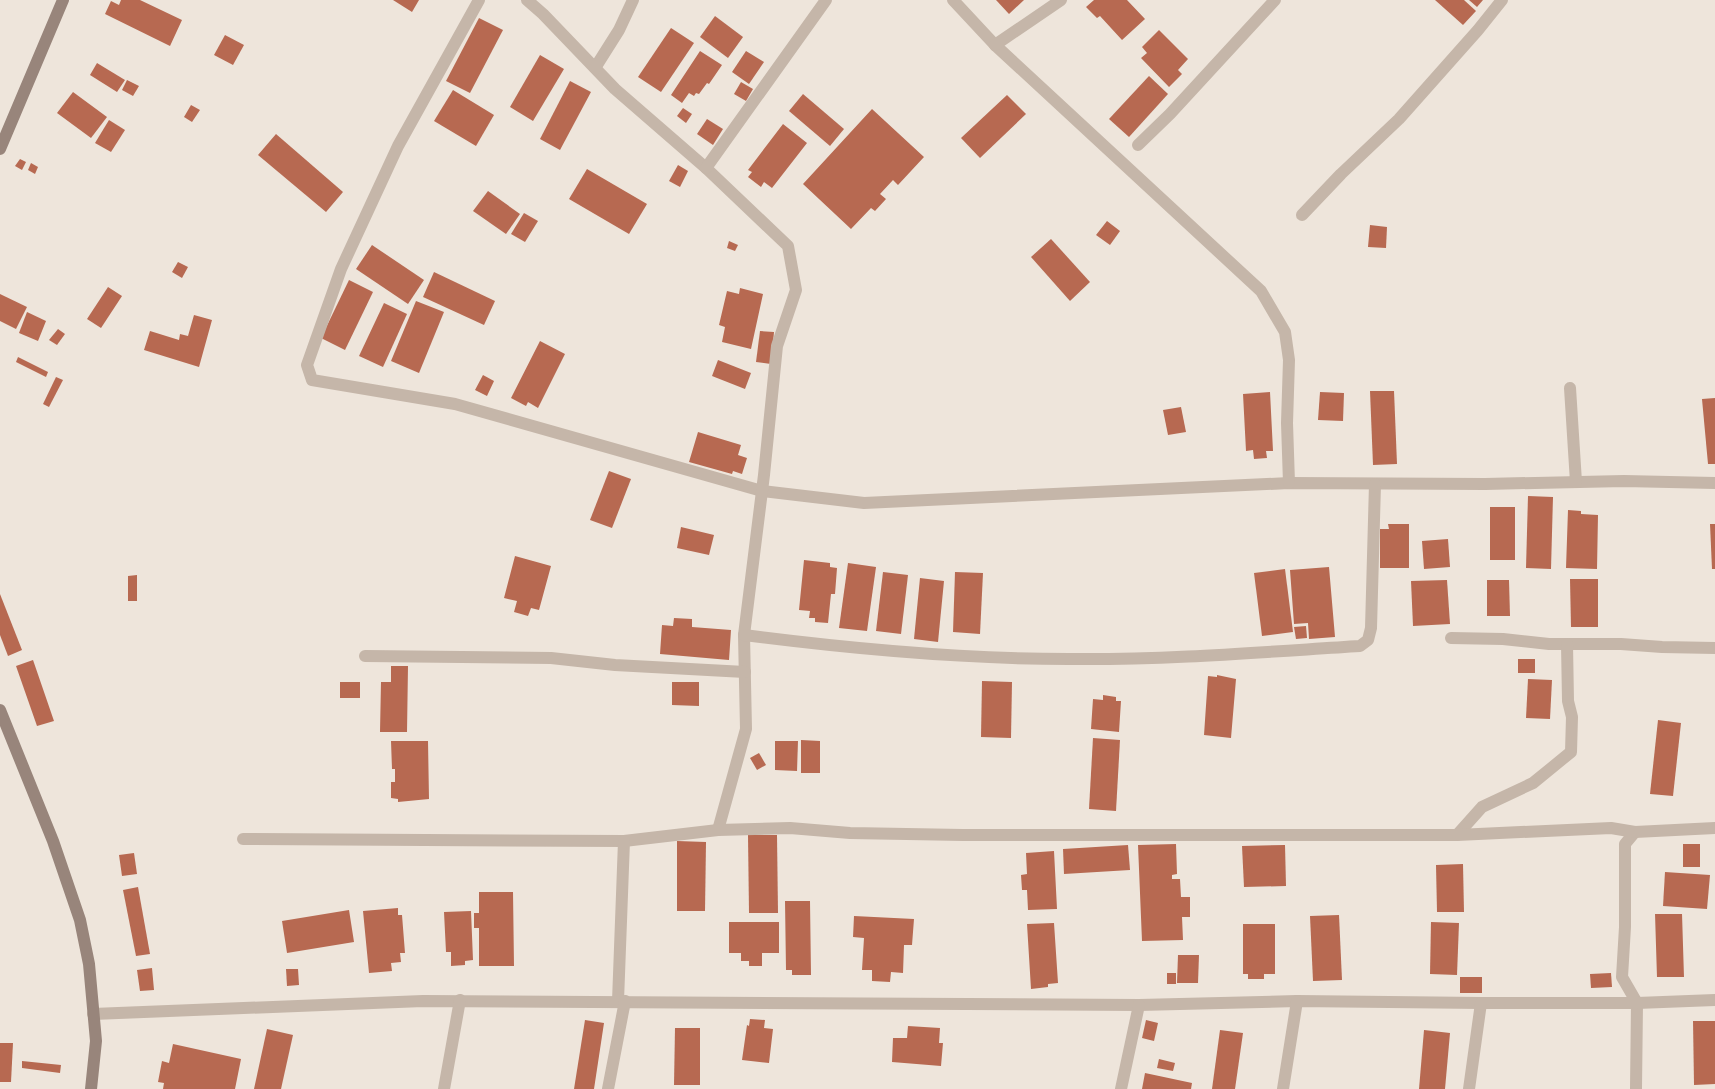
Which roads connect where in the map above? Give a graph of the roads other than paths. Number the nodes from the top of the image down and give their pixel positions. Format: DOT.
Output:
graph roads {
  1 [pos="63,0"];
  2 [pos="479,0"];
  3 [pos="527,0"];
  4 [pos="633,0"];
  5 [pos="826,0"];
  6 [pos="953,0"];
  7 [pos="1061,0"];
  8 [pos="1275,0"];
  9 [pos="1502,0"];
  10 [pos="995,46"];
  11 [pos="595,68"];
  12 [pos="1138,145"];
  13 [pos="0,149"];
  14 [pos="706,168"];
  15 [pos="1302,215"];
  16 [pos="1570,388"];
  17 [pos="1576,482"];
  18 [pos="1715,482"];
  19 [pos="1289,483"];
  20 [pos="1375,484"];
  21 [pos="762,491"];
  22 [pos="744,635"];
  23 [pos="1451,638"];
  24 [pos="1567,644"];
  25 [pos="1715,648"];
  26 [pos="365,656"];
  27 [pos="745,672"];
  28 [pos="0,710"];
  29 [pos="1715,828"];
  30 [pos="718,830"];
  31 [pos="1635,832"];
  32 [pos="1457,835"];
  33 [pos="244,839"];
  34 [pos="624,841"];
  35 [pos="460,1000"];
  36 [pos="1715,1000"];
  37 [pos="622,1001"];
  38 [pos="1297,1001"];
  39 [pos="1637,1003"];
  40 [pos="1481,1004"];
  41 [pos="1139,1005"];
  42 [pos="93,1014"];
  43 [pos="91,1089"];
  44 [pos="444,1089"];
  45 [pos="608,1089"];
  46 [pos="1121,1089"];
  47 [pos="1283,1089"];
  48 [pos="1469,1089"];
  49 [pos="1636,1089"];
  1 -- 13 [label="street"];
  2 -- 21 [label="street"];
  3 -- 11 [label="street"];
  4 -- 11 [label="street"];
  5 -- 14 [label="street"];
  6 -- 10 [label="street"];
  7 -- 10 [label="street"];
  8 -- 12 [label="street"];
  9 -- 15 [label="street"];
  10 -- 19 [label="street"];
  11 -- 14 [label="street"];
  14 -- 21 [label="street"];
  16 -- 17 [label="street"];
  17 -- 18 [label="street"];
  17 -- 20 [label="street"];
  19 -- 20 [label="street"];
  19 -- 21 [label="street"];
  20 -- 22 [label="street"];
  21 -- 22 [label="street"];
  22 -- 27 [label="street"];
  23 -- 24 [label="street"];
  24 -- 25 [label="street"];
  24 -- 32 [label="street"];
  26 -- 27 [label="street"];
  27 -- 30 [label="street"];
  28 -- 42 [label="street"];
  29 -- 31 [label="street"];
  30 -- 32 [label="street"];
  30 -- 34 [label="street"];
  31 -- 32 [label="street"];
  31 -- 39 [label="street"];
  33 -- 34 [label="street"];
  34 -- 37 [label="street"];
  35 -- 37 [label="street"];
  35 -- 42 [label="street"];
  35 -- 44 [label="street"];
  36 -- 39 [label="street"];
  37 -- 41 [label="street"];
  37 -- 45 [label="street"];
  38 -- 40 [label="street"];
  38 -- 41 [label="street"];
  38 -- 47 [label="street"];
  39 -- 40 [label="street"];
  39 -- 49 [label="street"];
  40 -- 48 [label="street"];
  41 -- 46 [label="street"];
  42 -- 43 [label="street"];
}
